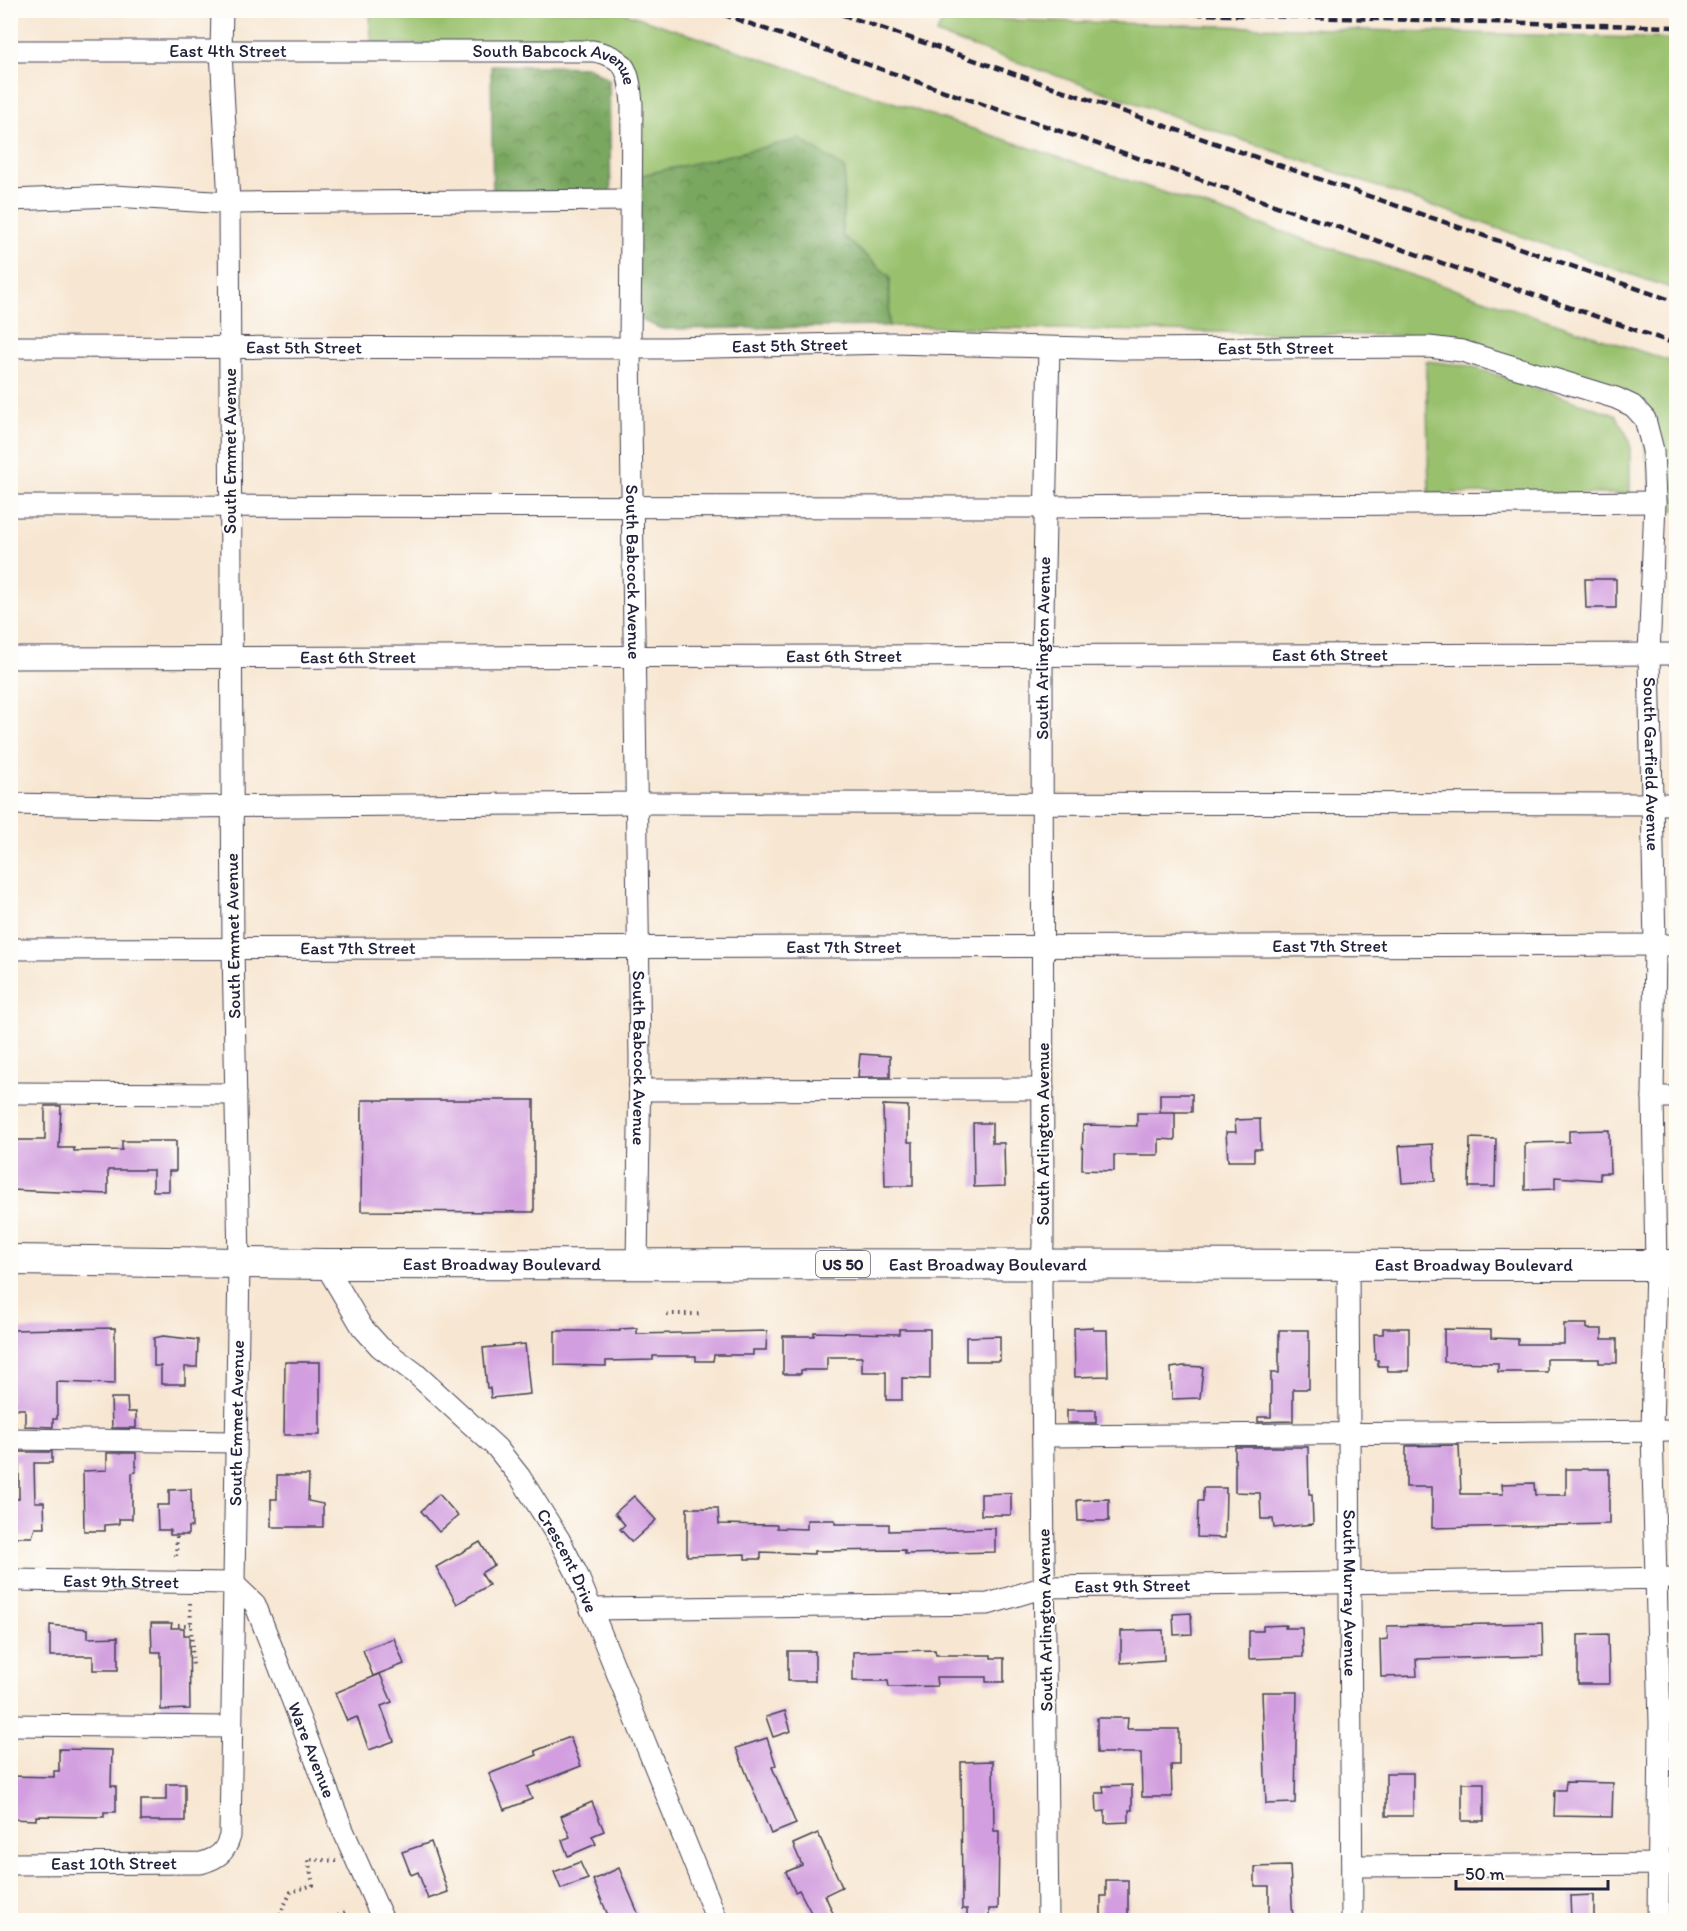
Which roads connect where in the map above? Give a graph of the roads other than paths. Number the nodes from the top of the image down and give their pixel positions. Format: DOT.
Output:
graph roads {
  1 [pos="222,10"];
  2 [pos="444,50"];
  3 [pos="10,51"];
  4 [pos="221,51"];
  5 [pos="10,200"];
  6 [pos="631,200"];
  7 [pos="229,203"];
  8 [pos="229,346"];
  9 [pos="10,347"];
  10 [pos="630,348"];
  11 [pos="1049,348"];
  12 [pos="1566,382"];
  13 [pos="1654,502"];
  14 [pos="10,506"];
  15 [pos="1046,507"];
  16 [pos="230,508"];
  17 [pos="633,508"];
  18 [pos="1677,654"];
  19 [pos="1042,655"];
  20 [pos="1649,655"];
  21 [pos="635,656"];
  22 [pos="231,657"];
  23 [pos="10,658"];
  24 [pos="637,803"];
  25 [pos="10,804"];
  26 [pos="1042,804"];
  27 [pos="1677,804"];
  28 [pos="1652,805"];
  29 [pos="232,806"];
  30 [pos="1655,945"];
  31 [pos="1677,945"];
  32 [pos="639,947"];
  33 [pos="233,948"];
  34 [pos="1042,948"];
  35 [pos="10,950"];
  36 [pos="1043,1089"];
  37 [pos="639,1090"];
  38 [pos="10,1093"];
  39 [pos="236,1094"];
  40 [pos="1677,1096"];
  41 [pos="1653,1097"];
  42 [pos="10,1260"];
  43 [pos="239,1263"];
  44 [pos="325,1264"];
  45 [pos="637,1264"];
  46 [pos="1041,1264"];
  47 [pos="1666,1265"];
  48 [pos="1348,1266"];
  49 [pos="1652,1431"];
  50 [pos="1677,1431"];
  51 [pos="1349,1433"];
  52 [pos="1043,1436"];
  53 [pos="10,1439"];
  54 [pos="235,1442"];
  55 [pos="1666,1579"];
  56 [pos="10,1580"];
  57 [pos="233,1582"];
  58 [pos="1351,1582"];
  59 [pos="1045,1587"];
  60 [pos="591,1609"];
  61 [pos="1668,1722"];
  62 [pos="10,1725"];
  63 [pos="231,1727"];
  64 [pos="217,1858"];
  65 [pos="1667,1863"];
  66 [pos="10,1864"];
  67 [pos="1353,1866"];
  68 [pos="383,1920"];
  69 [pos="717,1920"];
  70 [pos="1048,1920"];
  71 [pos="1352,1920"];
  72 [pos="1658,1920"];
  1 -- 4 [label="street, South Emmet Avenue"];
  2 -- 4 [label="street, East 4th Street"];
  2 -- 6 [label="street, South Babcock Avenue"];
  3 -- 4 [label="street, East 4th Street"];
  4 -- 7 [label="street, South Emmet Avenue"];
  5 -- 7 [label="street"];
  6 -- 7 [label="street"];
  6 -- 10 [label="street, South Babcock Avenue"];
  7 -- 8 [label="street, South Emmet Avenue"];
  8 -- 9 [label="street, East 5th Street"];
  8 -- 10 [label="street, East 5th Street"];
  8 -- 16 [label="street, South Emmet Avenue"];
  10 -- 11 [label="street, East 5th Street"];
  10 -- 17 [label="street, South Babcock Avenue"];
  11 -- 12 [label="street, East 5th Street"];
  11 -- 15 [label="street, South Arlington Avenue"];
  12 -- 13 [label="street, South Garfield Avenue"];
  13 -- 15 [label="street"];
  13 -- 20 [label="street, South Garfield Avenue"];
  14 -- 16 [label="street"];
  15 -- 17 [label="street"];
  15 -- 19 [label="street, South Arlington Avenue"];
  16 -- 17 [label="street"];
  16 -- 22 [label="street, South Emmet Avenue"];
  17 -- 21 [label="street, South Babcock Avenue"];
  18 -- 20 [label="street, East 6th Street"];
  19 -- 20 [label="street, East 6th Street"];
  19 -- 21 [label="street, East 6th Street"];
  19 -- 26 [label="street, South Arlington Avenue"];
  20 -- 28 [label="street, South Garfield Avenue"];
  21 -- 22 [label="street, East 6th Street"];
  21 -- 24 [label="street, South Babcock Avenue"];
  22 -- 23 [label="street, East 6th Street"];
  22 -- 29 [label="street, South Emmet Avenue"];
  24 -- 26 [label="street"];
  24 -- 29 [label="street"];
  24 -- 32 [label="street, South Babcock Avenue"];
  25 -- 29 [label="street"];
  26 -- 28 [label="street"];
  26 -- 34 [label="street, South Arlington Avenue"];
  27 -- 28 [label="street"];
  28 -- 30 [label="street, South Garfield Avenue"];
  29 -- 33 [label="street, South Emmet Avenue"];
  30 -- 31 [label="street, East 7th Street"];
  30 -- 34 [label="street, East 7th Street"];
  30 -- 41 [label="street, South Garfield Avenue"];
  32 -- 33 [label="street, East 7th Street"];
  32 -- 34 [label="street, East 7th Street"];
  32 -- 37 [label="street, South Babcock Avenue"];
  33 -- 35 [label="street, East 7th Street"];
  33 -- 39 [label="street, South Emmet Avenue"];
  34 -- 36 [label="street, South Arlington Avenue"];
  36 -- 37 [label="street"];
  36 -- 46 [label="street, South Arlington Avenue"];
  37 -- 45 [label="street, South Babcock Avenue"];
  38 -- 39 [label="street"];
  39 -- 43 [label="street, South Emmet Avenue"];
  40 -- 41 [label="street"];
  41 -- 47 [label="street, South Garfield Avenue"];
  42 -- 43 [label="highway, East Broadway Boulevard / US 50"];
  43 -- 44 [label="highway, East Broadway Boulevard / US 50"];
  43 -- 54 [label="street, South Emmet Avenue"];
  44 -- 45 [label="highway, East Broadway Boulevard / US 50"];
  44 -- 60 [label="street, Crescent Drive"];
  45 -- 46 [label="highway, East Broadway Boulevard / US 50"];
  46 -- 48 [label="highway, East Broadway Boulevard / US 50"];
  46 -- 52 [label="street, South Arlington Avenue"];
  47 -- 48 [label="highway, East Broadway Boulevard / US 50"];
  47 -- 49 [label="street, South Garfield Avenue"];
  48 -- 51 [label="street, South Murray Avenue"];
  49 -- 50 [label="street"];
  49 -- 51 [label="street"];
  49 -- 55 [label="street, South Garfield Avenue"];
  51 -- 52 [label="street"];
  51 -- 58 [label="street, South Murray Avenue"];
  52 -- 59 [label="street, South Arlington Avenue"];
  53 -- 54 [label="street"];
  54 -- 57 [label="street, South Emmet Avenue"];
  55 -- 58 [label="street, East 9th Street"];
  55 -- 61 [label="street, South Garfield Avenue"];
  56 -- 57 [label="street, East 9th Street"];
  57 -- 63 [label="street, South Emmet Avenue"];
  57 -- 68 [label="street, Ware Avenue"];
  58 -- 59 [label="street, East 9th Street"];
  58 -- 67 [label="street, South Murray Avenue"];
  59 -- 60 [label="street, East 9th Street"];
  59 -- 70 [label="street, South Arlington Avenue"];
  60 -- 69 [label="street, Crescent Drive"];
  61 -- 65 [label="street, South Garfield Avenue"];
  62 -- 63 [label="street"];
  63 -- 64 [label="street, South Emmet Avenue"];
  64 -- 66 [label="street, East 10th Street"];
  65 -- 67 [label="street"];
  65 -- 72 [label="street, South Garfield Avenue"];
  67 -- 71 [label="street, South Murray Avenue"];
}
